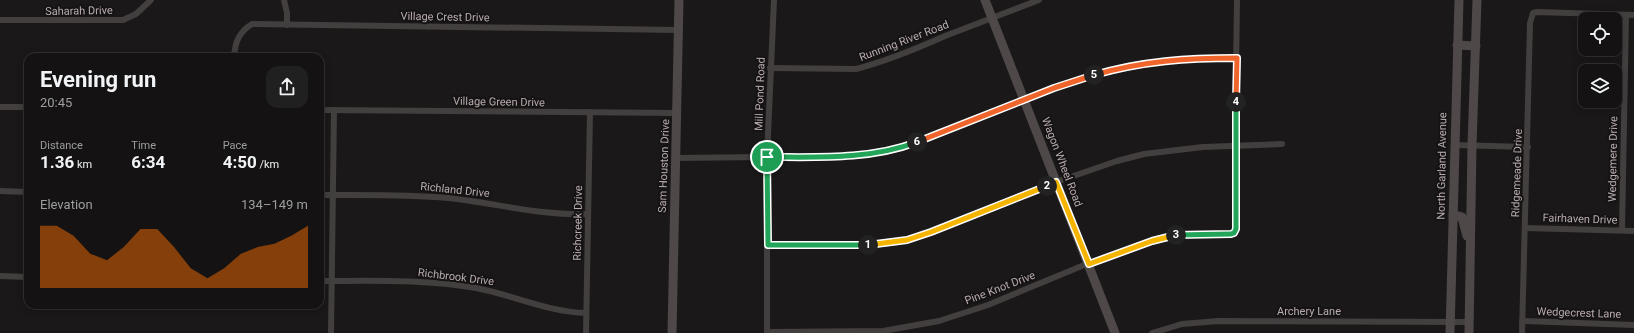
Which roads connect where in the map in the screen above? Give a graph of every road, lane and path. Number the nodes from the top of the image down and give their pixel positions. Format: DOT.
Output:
graph roads {
  1 [pos="151,0"];
  2 [pos="284,0"];
  3 [pos="678,0"];
  4 [pos="774,0"];
  5 [pos="985,0"];
  6 [pos="1039,0"];
  7 [pos="1237,0"];
  8 [pos="1459,0"];
  9 [pos="1477,0"];
  10 [pos="1626,15"];
  11 [pos="1634,15"];
  12 [pos="992,17"];
  13 [pos="0,20"];
  14 [pos="288,25"];
  15 [pos="678,30"];
  16 [pos="1457,46"];
  17 [pos="1476,46"];
  18 [pos="234,53"];
  19 [pos="1237,58"];
  20 [pos="770,68"];
  21 [pos="1025,100"];
  22 [pos="0,107"];
  23 [pos="24,107"];
  24 [pos="324,110"];
  25 [pos="334,110"];
  26 [pos="590,112"];
  27 [pos="677,113"];
  28 [pos="1282,144"];
  29 [pos="1235,145"];
  30 [pos="1454,145"];
  31 [pos="1472,145"];
  32 [pos="1528,147"];
  33 [pos="767,157"];
  34 [pos="675,158"];
  35 [pos="1056,182"];
  36 [pos="0,191"];
  37 [pos="24,192"];
  38 [pos="324,195"];
  39 [pos="333,195"];
  40 [pos="588,214"];
  41 [pos="1453,214"];
  42 [pos="1525,228"];
  43 [pos="1622,230"];
  44 [pos="1634,231"];
  45 [pos="768,245"];
  46 [pos="1470,245"];
  47 [pos="1089,264"];
  48 [pos="0,276"];
  49 [pos="24,277"];
  50 [pos="324,280"];
  51 [pos="332,281"];
  52 [pos="586,313"];
  53 [pos="1450,321"];
  54 [pos="1522,321"];
  55 [pos="1469,322"];
  56 [pos="1634,325"];
  57 [pos="331,333"];
  58 [pos="586,333"];
  59 [pos="672,333"];
  60 [pos="767,333"];
  61 [pos="1116,333"];
  62 [pos="1152,333"];
  63 [pos="1450,333"];
  64 [pos="1469,333"];
  65 [pos="1522,333"];
  1 -- 13 [label="street, Saharah Drive"];
  2 -- 14 [label="street"];
  3 -- 15 [label="main road, Sam Houston Drive"];
  4 -- 20 [label="street, Mill Pond Road"];
  5 -- 12 [label="main road, Wagon Wheel Road"];
  6 -- 12 [label="street, Running River Road"];
  7 -- 19 [label="street"];
  8 -- 16 [label="main road, North Garland Avenue"];
  9 -- 17 [label="main road"];
  10 -- 11 [label="street"];
  10 -- 32 [label="street, Ridgemeade Drive"];
  10 -- 43 [label="street, Wedgemere Drive"];
  12 -- 20 [label="street, Running River Road"];
  12 -- 21 [label="main road, Wagon Wheel Road"];
  14 -- 15 [label="street, Village Crest Drive"];
  14 -- 18 [label="street, Village Crest Drive"];
  15 -- 27 [label="main road, Sam Houston Drive"];
  16 -- 17 [label="main road"];
  16 -- 30 [label="main road, North Garland Avenue"];
  17 -- 31 [label="main road"];
  19 -- 21 [label="street"];
  19 -- 29 [label="street"];
  20 -- 33 [label="street, Mill Pond Road"];
  21 -- 33 [label="street"];
  21 -- 35 [label="main road, Wagon Wheel Road"];
  22 -- 23 [label="street"];
  24 -- 25 [label="street, Village Green Drive"];
  25 -- 26 [label="street, Village Green Drive"];
  25 -- 39 [label="street"];
  26 -- 27 [label="street, Village Green Drive"];
  26 -- 40 [label="street, Richcreek Drive"];
  27 -- 34 [label="main road, Sam Houston Drive"];
  28 -- 29 [label="street"];
  29 -- 35 [label="street"];
  29 -- 47 [label="street, Pine Knot Drive"];
  30 -- 31 [label="street"];
  30 -- 41 [label="main road, North Garland Avenue"];
  31 -- 32 [label="street"];
  31 -- 46 [label="main road"];
  32 -- 42 [label="street, Ridgemeade Drive"];
  33 -- 34 [label="street"];
  33 -- 45 [label="street, Mill Pond Road"];
  34 -- 59 [label="main road, Sam Houston Drive"];
  35 -- 45 [label="street"];
  35 -- 47 [label="main road, Wagon Wheel Road"];
  36 -- 37 [label="street"];
  38 -- 39 [label="street, Richland Drive"];
  39 -- 40 [label="street, Richland Drive"];
  39 -- 51 [label="street"];
  40 -- 52 [label="street, Richcreek Drive"];
  41 -- 46 [label="main road"];
  41 -- 53 [label="main road, North Garland Avenue"];
  42 -- 43 [label="street, Fairhaven Drive"];
  42 -- 54 [label="street, Ridgemeade Drive"];
  43 -- 44 [label="street, Fairhaven Drive"];
  45 -- 60 [label="street, Mill Pond Road"];
  46 -- 55 [label="main road"];
  47 -- 60 [label="street, Pine Knot Drive"];
  47 -- 61 [label="main road, Wagon Wheel Road"];
  48 -- 49 [label="street"];
  50 -- 51 [label="street, Richbrook Drive"];
  51 -- 52 [label="street, Richbrook Drive"];
  51 -- 57 [label="street"];
  52 -- 58 [label="street, Richcreek Drive"];
  53 -- 55 [label="street, Archery Lane"];
  53 -- 62 [label="street, Archery Lane"];
  53 -- 63 [label="main road, North Garland Avenue"];
  54 -- 56 [label="street, Wedgecrest Lane"];
  54 -- 65 [label="street, Ridgemeade Drive"];
  55 -- 64 [label="main road"];
}
